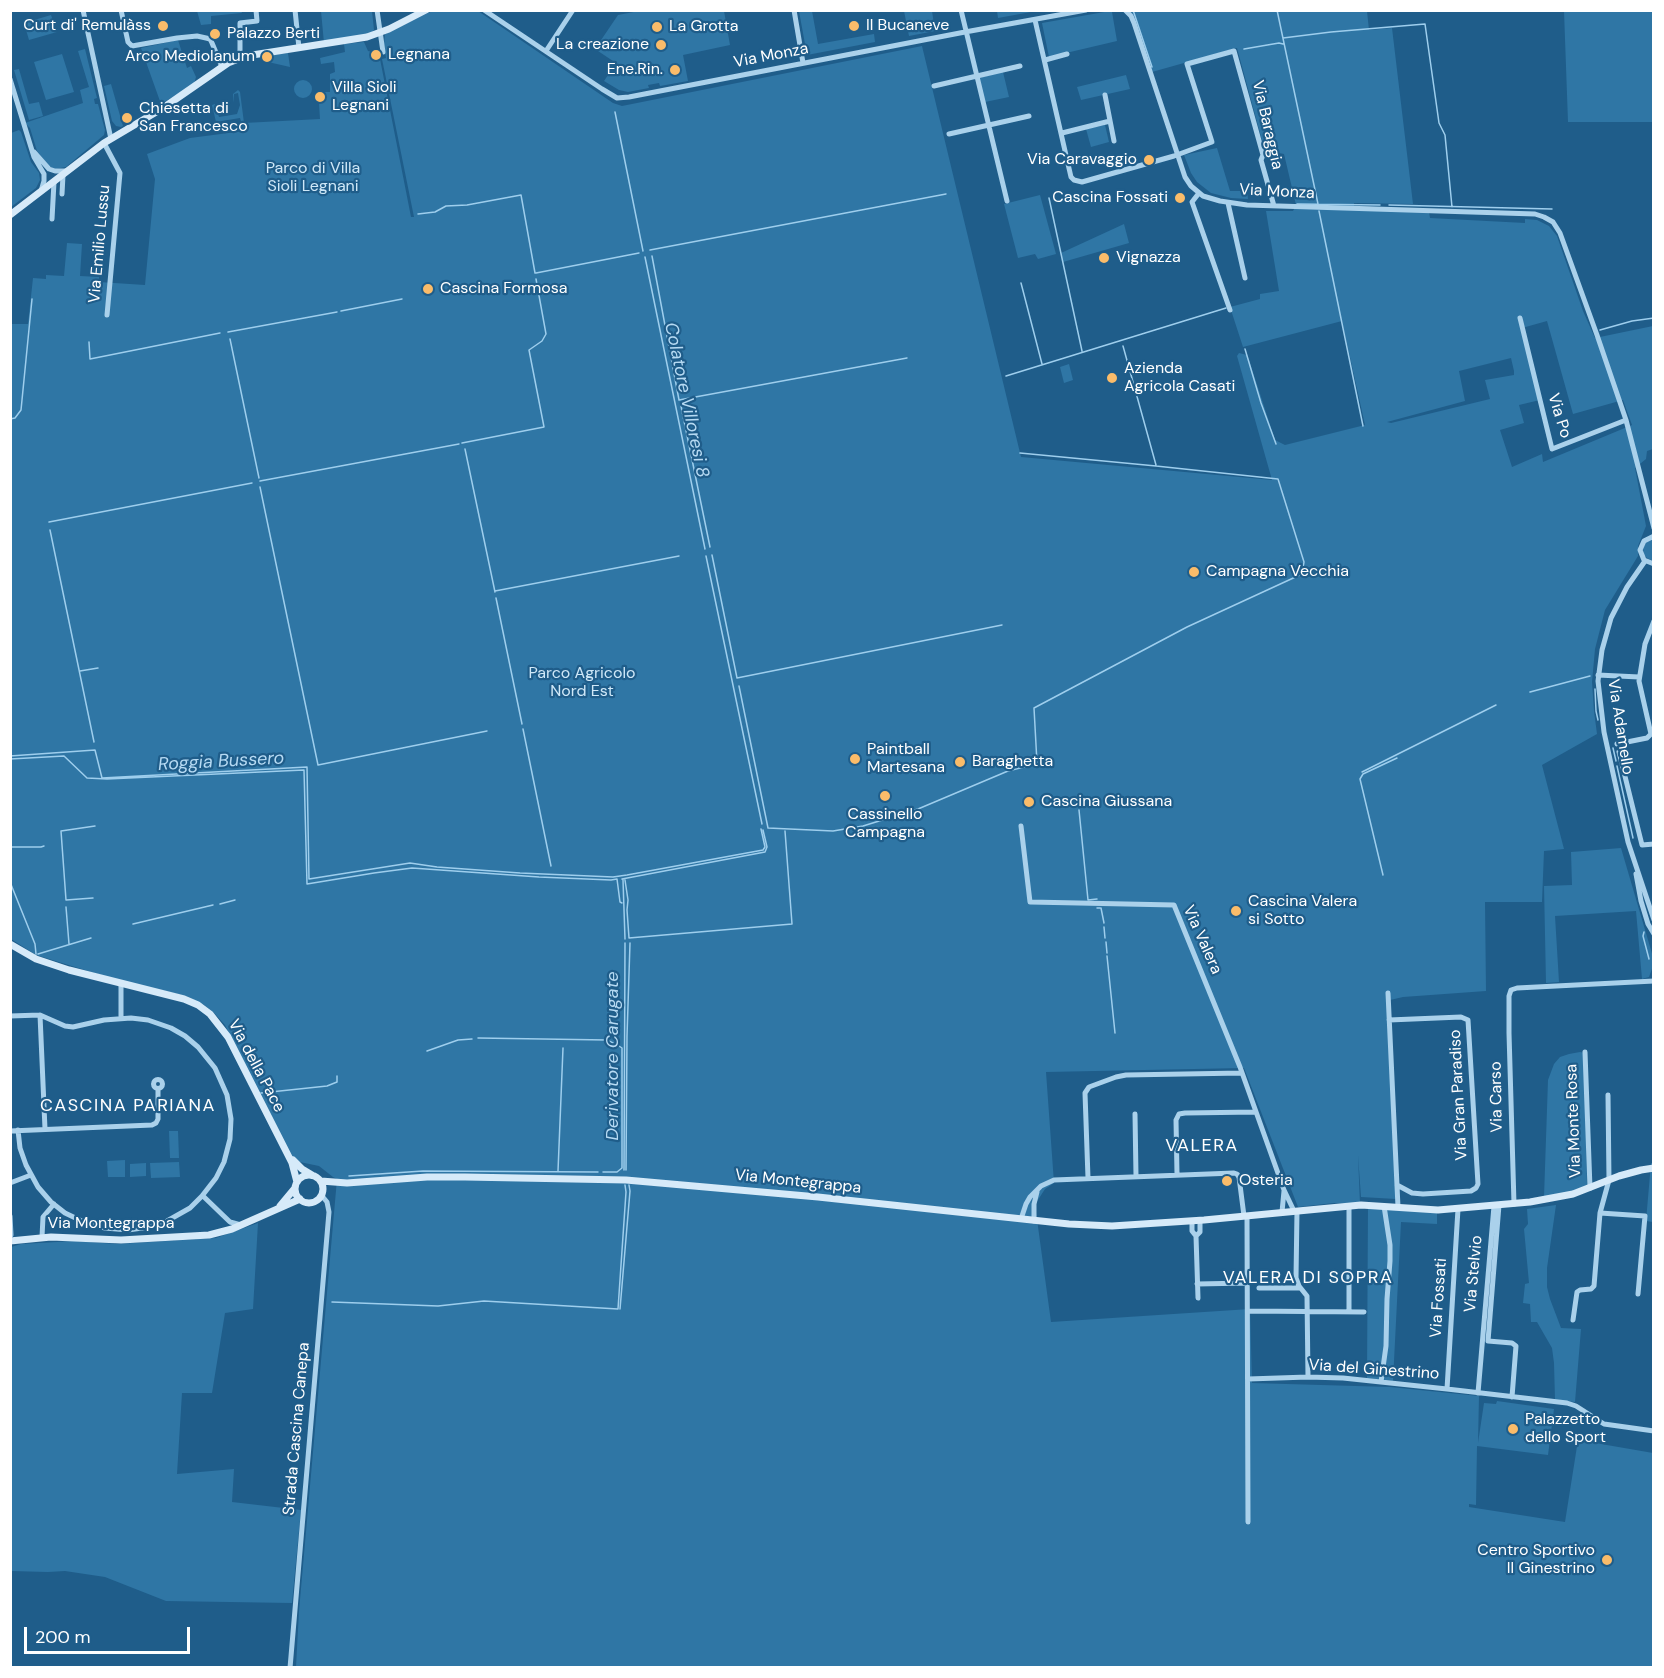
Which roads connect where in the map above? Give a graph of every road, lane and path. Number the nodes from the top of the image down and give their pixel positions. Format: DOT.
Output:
graph roads {
  1 [pos="83,10"];
  2 [pos="121,10"];
  3 [pos="256,10"];
  4 [pos="295,10"];
  5 [pos="377,10"];
  6 [pos="426,10"];
  7 [pos="484,10"];
  8 [pos="573,10"];
  9 [pos="794,10"];
  10 [pos="961,10"];
  11 [pos="1086,10"];
  12 [pos="1125,10"];
  13 [pos="1035,20"];
  14 [pos="965,32"];
  15 [pos="380,33"];
  16 [pos="299,48"];
  17 [pos="546,51"];
  18 [pos="383,52"];
  19 [pos="1068,54"];
  20 [pos="240,58"];
  21 [pos="1045,60"];
  22 [pos="803,63"];
  23 [pos="1020,66"];
  24 [pos="222,68"];
  25 [pos="976,76"];
  26 [pos="10,79"];
  27 [pos="934,86"];
  28 [pos="1105,95"];
  29 [pos="1029,116"];
  30 [pos="1110,121"];
  31 [pos="988,124"];
  32 [pos="1062,133"];
  33 [pos="949,134"];
  34 [pos="108,141"];
  35 [pos="1114,141"];
  36 [pos="1177,155"];
  37 [pos="44,168"];
  38 [pos="65,173"];
  39 [pos="54,181"];
  40 [pos="41,192"];
  41 [pos="1199,193"];
  42 [pos="62,194"];
  43 [pos="1007,201"];
  44 [pos="1227,203"];
  45 [pos="1274,206"];
  46 [pos="10,215"];
  47 [pos="52,219"];
  48 [pos="1245,278"];
  49 [pos="1230,310"];
  50 [pos="107,315"];
  51 [pos="1520,318"];
  52 [pos="1626,420"];
  53 [pos="1653,522"];
  54 [pos="1653,536"];
  55 [pos="1646,539"];
  56 [pos="1645,561"];
  57 [pos="1653,564"];
  58 [pos="1653,621"];
  59 [pos="1598,675"];
  60 [pos="1639,677"];
  61 [pos="1617,744"];
  62 [pos="1619,752"];
  63 [pos="1021,826"];
  64 [pos="1653,844"];
  65 [pos="1636,870"];
  66 [pos="1653,920"];
  67 [pos="1653,934"];
  68 [pos="10,944"];
  69 [pos="1653,981"];
  70 [pos="121,982"];
  71 [pos="1388,993"];
  72 [pos="10,1016"];
  73 [pos="40,1016"];
  74 [pos="121,1018"];
  75 [pos="1389,1020"];
  76 [pos="1585,1052"];
  77 [pos="1242,1073"];
  78 [pos="158,1089"];
  79 [pos="1608,1095"];
  80 [pos="1256,1112"];
  81 [pos="1135,1114"];
  82 [pos="45,1129"];
  83 [pos="18,1130"];
  84 [pos="10,1131"];
  85 [pos="287,1154"];
  86 [pos="1653,1170"];
  87 [pos="1178,1174"];
  88 [pos="31,1175"];
  89 [pos="312,1175"];
  90 [pos="1137,1176"];
  91 [pos="1088,1178"];
  92 [pos="1609,1180"];
  93 [pos="321,1181"];
  94 [pos="10,1183"];
  95 [pos="347,1183"];
  96 [pos="296,1185"];
  97 [pos="1397,1185"];
  98 [pos="1039,1188"];
  99 [pos="1590,1188"];
  100 [pos="1284,1190"];
  101 [pos="322,1194"];
  102 [pos="203,1196"];
  103 [pos="300,1199"];
  104 [pos="54,1204"];
  105 [pos="1514,1204"];
  106 [pos="1496,1205"];
  107 [pos="1349,1206"];
  108 [pos="1384,1206"];
  109 [pos="279,1208"];
  110 [pos="1398,1208"];
  111 [pos="1458,1209"];
  112 [pos="1296,1211"];
  113 [pos="1282,1212"];
  114 [pos="1600,1213"];
  115 [pos="10,1216"];
  116 [pos="1246,1216"];
  117 [pos="1021,1219"];
  118 [pos="1034,1221"];
  119 [pos="1192,1221"];
  120 [pos="1200,1221"];
  121 [pos="241,1225"];
  122 [pos="1196,1236"];
  123 [pos="42,1237"];
  124 [pos="11,1238"];
  125 [pos="1248,1283"];
  126 [pos="1197,1284"];
  127 [pos="1260,1288"];
  128 [pos="1300,1288"];
  129 [pos="1638,1294"];
  130 [pos="1198,1298"];
  131 [pos="1248,1311"];
  132 [pos="1308,1311"];
  133 [pos="1349,1312"];
  134 [pos="1364,1312"];
  135 [pos="1573,1320"];
  136 [pos="1488,1341"];
  137 [pos="1482,1344"];
  138 [pos="1308,1377"];
  139 [pos="1248,1379"];
  140 [pos="1381,1382"];
  141 [pos="1447,1389"];
  142 [pos="1478,1392"];
  143 [pos="1512,1397"];
  144 [pos="1653,1431"];
  145 [pos="1248,1522"];
  146 [pos="290,1668"];
  1 -- 34 [label="street, Via Emilio Lussu"];
  2 -- 24 [label="street"];
  3 -- 20 [label="street"];
  4 -- 16 [label="street"];
  5 -- 15 [label="street"];
  6 -- 15 [label="street"];
  7 -- 17 [label="street, Via Monza"];
  8 -- 17 [label="street"];
  9 -- 22 [label="street"];
  10 -- 14 [label="street"];
  11 -- 13 [label="street, Via Monza"];
  12 -- 36 [label="street"];
  13 -- 14 [label="street, Via Monza"];
  13 -- 21 [label="street"];
  14 -- 22 [label="street, Via Monza"];
  14 -- 25 [label="street"];
  15 -- 16 [label="street"];
  15 -- 18 [label="street"];
  16 -- 20 [label="street"];
  17 -- 22 [label="street, Via Monza"];
  19 -- 21 [label="street"];
  20 -- 24 [label="street"];
  21 -- 32 [label="street"];
  23 -- 25 [label="street"];
  24 -- 34 [label="street"];
  25 -- 27 [label="street"];
  25 -- 31 [label="street"];
  26 -- 37 [label="street"];
  28 -- 30 [label="street"];
  29 -- 31 [label="street"];
  30 -- 32 [label="street"];
  30 -- 35 [label="street"];
  31 -- 33 [label="street"];
  31 -- 43 [label="street"];
  32 -- 36 [label="street"];
  34 -- 38 [label="street"];
  34 -- 50 [label="street, Via Emilio Lussu"];
  36 -- 41 [label="street"];
  36 -- 45 [label="street, Via Baraggia"];
  37 -- 38 [label="street"];
  37 -- 39 [label="street"];
  37 -- 40 [label="street"];
  38 -- 39 [label="street"];
  38 -- 42 [label="street"];
  39 -- 40 [label="street"];
  39 -- 47 [label="street"];
  40 -- 46 [label="street"];
  41 -- 44 [label="street, Via Monza"];
  41 -- 49 [label="street"];
  44 -- 45 [label="street, Via Monza"];
  44 -- 48 [label="street"];
  45 -- 52 [label="street, Via Monza"];
  51 -- 52 [label="street, Via Po"];
  52 -- 53 [label="street"];
  53 -- 55 [label="street"];
  54 -- 55 [label="street"];
  55 -- 56 [label="street"];
  56 -- 57 [label="street"];
  56 -- 59 [label="street, Via Adamello"];
  58 -- 60 [label="street"];
  59 -- 60 [label="street"];
  59 -- 65 [label="street, Via Adamello"];
  60 -- 61 [label="street"];
  62 -- 64 [label="street"];
  63 -- 77 [label="street, Via Valera"];
  65 -- 66 [label="street, Via Adamello"];
  65 -- 67 [label="street, Via Adamello"];
  68 -- 70 [label="street, Via della Pace"];
  69 -- 105 [label="street, Via Carso"];
  70 -- 74 [label="street"];
  70 -- 85 [label="street, Via della Pace"];
  71 -- 75 [label="street"];
  72 -- 73 [label="street"];
  73 -- 74 [label="street"];
  73 -- 82 [label="street"];
  74 -- 102 [label="street"];
  75 -- 97 [label="street"];
  75 -- 97 [label="street, Via Gran Paradiso"];
  76 -- 99 [label="street, Via Monte Rosa"];
  77 -- 80 [label="street, Via Valera"];
  77 -- 91 [label="street"];
  78 -- 82 [label="street"];
  79 -- 92 [label="street"];
  80 -- 87 [label="street"];
  80 -- 100 [label="street, Via Valera"];
  81 -- 90 [label="street"];
  82 -- 83 [label="street"];
  83 -- 84 [label="street"];
  83 -- 88 [label="street"];
  85 -- 89 [label="street, Via della Pace"];
  85 -- 96 [label="street, Via della Pace"];
  86 -- 92 [label="street, Via Montegrappa"];
  87 -- 90 [label="street"];
  87 -- 116 [label="street"];
  88 -- 94 [label="street"];
  88 -- 104 [label="street"];
  89 -- 93 [label="street"];
  89 -- 96 [label="street"];
  90 -- 91 [label="street"];
  91 -- 98 [label="street"];
  92 -- 99 [label="street, Via Montegrappa"];
  92 -- 114 [label="street"];
  93 -- 95 [label="street, Via Montegrappa"];
  93 -- 101 [label="street"];
  95 -- 101 [label="street, Via Montegrappa"];
  95 -- 117 [label="street, Via Montegrappa"];
  96 -- 103 [label="street"];
  96 -- 109 [label="street, Via Montegrappa"];
  97 -- 110 [label="street"];
  98 -- 117 [label="street"];
  98 -- 118 [label="street"];
  99 -- 105 [label="street, Via Montegrappa"];
  100 -- 112 [label="street, Via Valera"];
  100 -- 113 [label="street, Via Valera"];
  101 -- 103 [label="street"];
  101 -- 146 [label="street, Strada Cascina Canepa"];
  102 -- 104 [label="street"];
  102 -- 121 [label="street"];
  103 -- 109 [label="street, Via Montegrappa"];
  104 -- 123 [label="street"];
  105 -- 106 [label="street, Via Montegrappa"];
  106 -- 111 [label="street, Via Montegrappa"];
  106 -- 136 [label="street, Via Stelvio"];
  106 -- 137 [label="street, Via Stelvio"];
  107 -- 108 [label="street, Via Montegrappa"];
  107 -- 112 [label="street, Via Montegrappa"];
  107 -- 133 [label="street"];
  108 -- 110 [label="street, Via Montegrappa"];
  108 -- 140 [label="street"];
  109 -- 121 [label="street, Via Montegrappa"];
  110 -- 111 [label="street, Via Montegrappa"];
  111 -- 141 [label="street, Via Fossati"];
  112 -- 113 [label="street, Via Montegrappa"];
  112 -- 128 [label="street"];
  113 -- 116 [label="street, Via Montegrappa"];
  114 -- 129 [label="street"];
  114 -- 135 [label="street"];
  115 -- 124 [label="street"];
  116 -- 120 [label="street, Via Montegrappa"];
  116 -- 125 [label="street"];
  117 -- 118 [label="street, Via Montegrappa"];
  118 -- 119 [label="street, Via Montegrappa"];
  119 -- 120 [label="street, Via Montegrappa"];
  119 -- 122 [label="street"];
  120 -- 122 [label="street"];
  121 -- 123 [label="street, Via Montegrappa"];
  122 -- 126 [label="street"];
  123 -- 124 [label="street, Via Montegrappa"];
  125 -- 126 [label="street"];
  125 -- 131 [label="street"];
  126 -- 130 [label="street"];
  127 -- 128 [label="street"];
  128 -- 132 [label="street"];
  131 -- 132 [label="street"];
  131 -- 139 [label="street"];
  132 -- 133 [label="street"];
  132 -- 138 [label="street"];
  133 -- 134 [label="street"];
  136 -- 137 [label="street"];
  136 -- 143 [label="street"];
  137 -- 142 [label="street, Via Stelvio"];
  138 -- 139 [label="street, Via del Ginestrino"];
  138 -- 140 [label="street, Via del Ginestrino"];
  139 -- 145 [label="street"];
  140 -- 141 [label="street, Via del Ginestrino"];
  141 -- 142 [label="street, Via del Ginestrino"];
  142 -- 143 [label="street, Via del Ginestrino"];
  143 -- 144 [label="street, Via del Ginestrino"];
}
